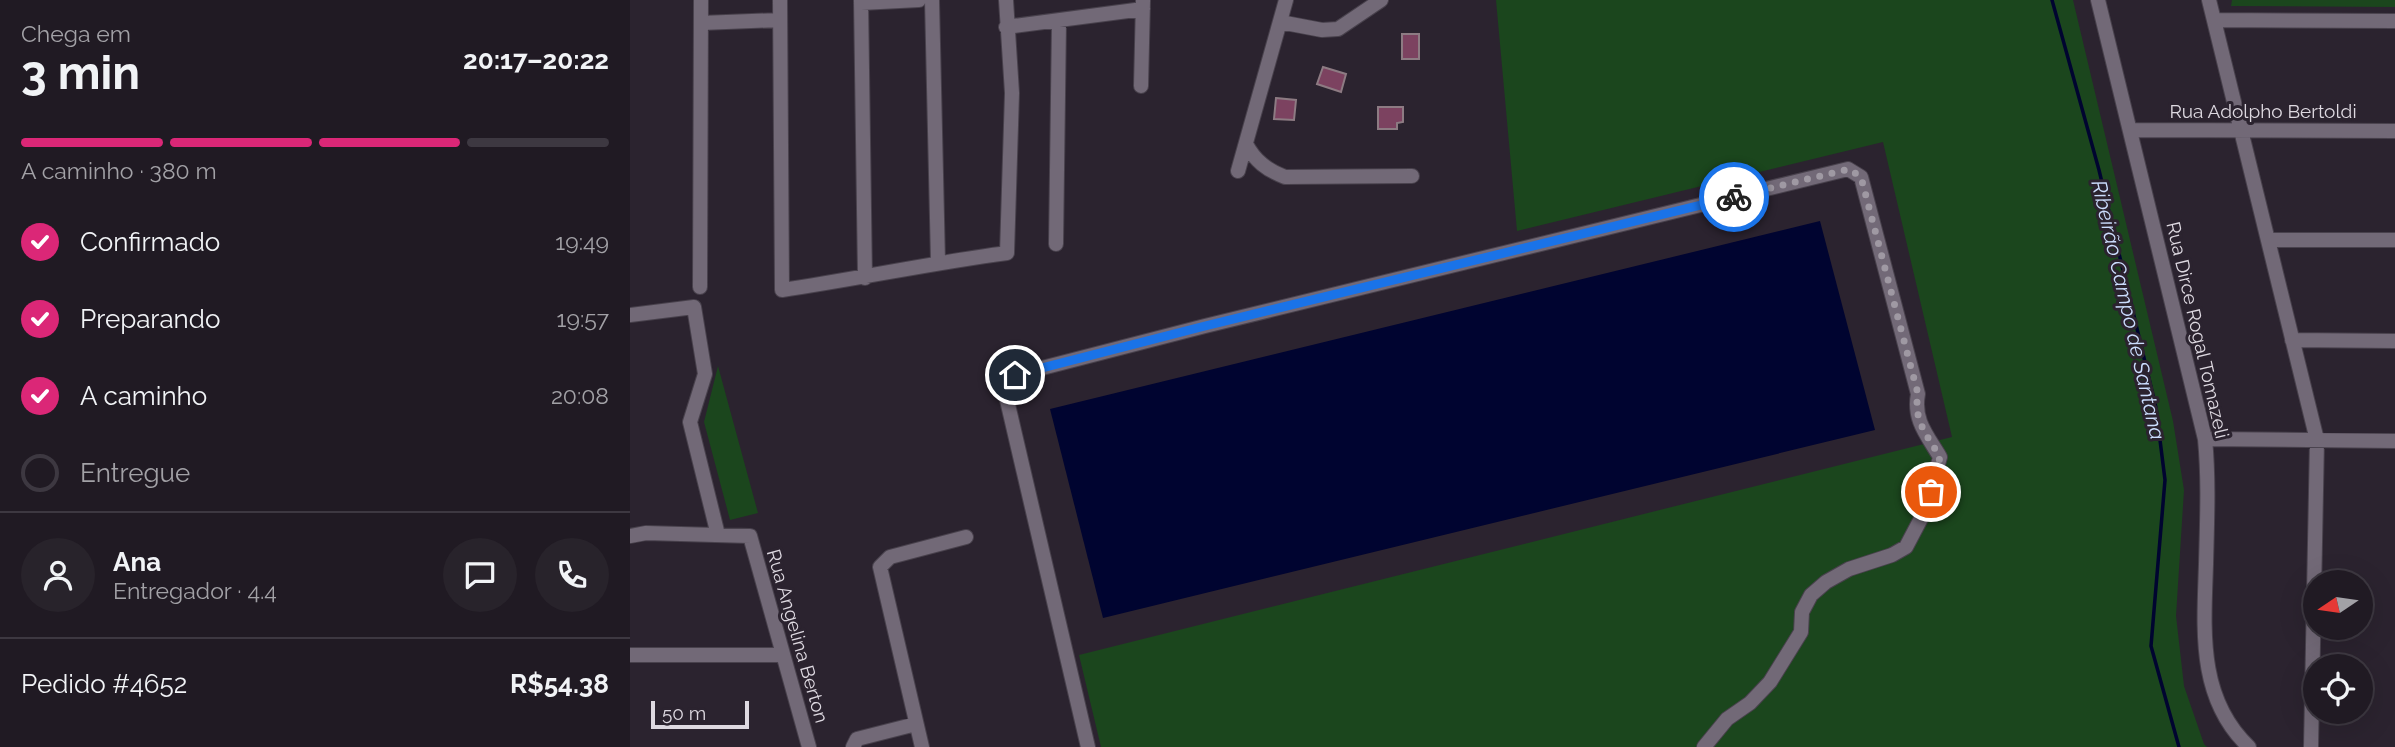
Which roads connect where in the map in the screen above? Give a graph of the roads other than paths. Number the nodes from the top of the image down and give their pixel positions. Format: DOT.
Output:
graph roads {
  1 [pos="701,0"];
  2 [pos="780,0"];
  3 [pos="919,0"];
  4 [pos="932,0"];
  5 [pos="1006,0"];
  6 [pos="1286,0"];
  7 [pos="1381,0"];
  8 [pos="2098,0"];
  9 [pos="2209,0"];
  10 [pos="861,1"];
  11 [pos="1143,5"];
  12 [pos="780,20"];
  13 [pos="2214,20"];
  14 [pos="2395,21"];
  15 [pos="1059,22"];
  16 [pos="1280,22"];
  17 [pos="701,23"];
  18 [pos="1006,27"];
  19 [pos="1141,86"];
  20 [pos="2130,130"];
  21 [pos="2241,130"];
  22 [pos="2395,131"];
  23 [pos="1246,144"];
  24 [pos="1238,172"];
  25 [pos="1412,176"];
  26 [pos="2268,240"];
  27 [pos="2395,240"];
  28 [pos="1056,244"];
  29 [pos="938,262"];
  30 [pos="865,278"];
  31 [pos="700,287"];
  32 [pos="630,315"];
  33 [pos="2292,340"];
  34 [pos="2395,341"];
  35 [pos="2205,439"];
  36 [pos="2317,440"];
  37 [pos="2395,441"];
  38 [pos="718,535"];
  39 [pos="630,536"];
  40 [pos="966,537"];
  41 [pos="630,655"];
  42 [pos="783,655"];
  43 [pos="916,724"];
  44 [pos="809,747"];
  45 [pos="853,747"];
  46 [pos="922,747"];
  47 [pos="1088,747"];
  48 [pos="1704,747"];
  49 [pos="2249,747"];
  50 [pos="2311,747"];
  1 -- 17 [label="street"];
  2 -- 12 [label="street"];
  3 -- 10 [label="street"];
  4 -- 29 [label="street"];
  5 -- 18 [label="street"];
  6 -- 16 [label="street"];
  7 -- 16 [label="street"];
  8 -- 20 [label="street, Rua Dirce Rogal Tomazeli"];
  9 -- 13 [label="street"];
  10 -- 30 [label="street"];
  11 -- 15 [label="street"];
  11 -- 19 [label="street"];
  12 -- 17 [label="street"];
  12 -- 30 [label="street"];
  13 -- 14 [label="street"];
  13 -- 21 [label="street"];
  15 -- 18 [label="street"];
  15 -- 28 [label="street"];
  16 -- 23 [label="street"];
  17 -- 31 [label="street"];
  18 -- 29 [label="street"];
  20 -- 21 [label="street, Rua Adolpho Bertoldi"];
  20 -- 35 [label="street, Rua Dirce Rogal Tomazeli"];
  21 -- 22 [label="street, Rua Adolpho Bertoldi"];
  21 -- 26 [label="street"];
  23 -- 24 [label="street"];
  23 -- 25 [label="street"];
  26 -- 27 [label="street"];
  26 -- 33 [label="street"];
  29 -- 30 [label="street"];
  32 -- 38 [label="street"];
  33 -- 34 [label="street"];
  33 -- 36 [label="street"];
  35 -- 36 [label="street"];
  35 -- 49 [label="street, Rua Dirce Rogal Tomazeli"];
  36 -- 37 [label="street"];
  36 -- 50 [label="street"];
  38 -- 39 [label="street"];
  38 -- 42 [label="street, Rua Angelina Berton"];
  40 -- 43 [label="street"];
  41 -- 42 [label="street"];
  42 -- 44 [label="street, Rua Angelina Berton"];
  43 -- 45 [label="street"];
  43 -- 46 [label="street"];
  47 -- 48 [label="street"];
}
